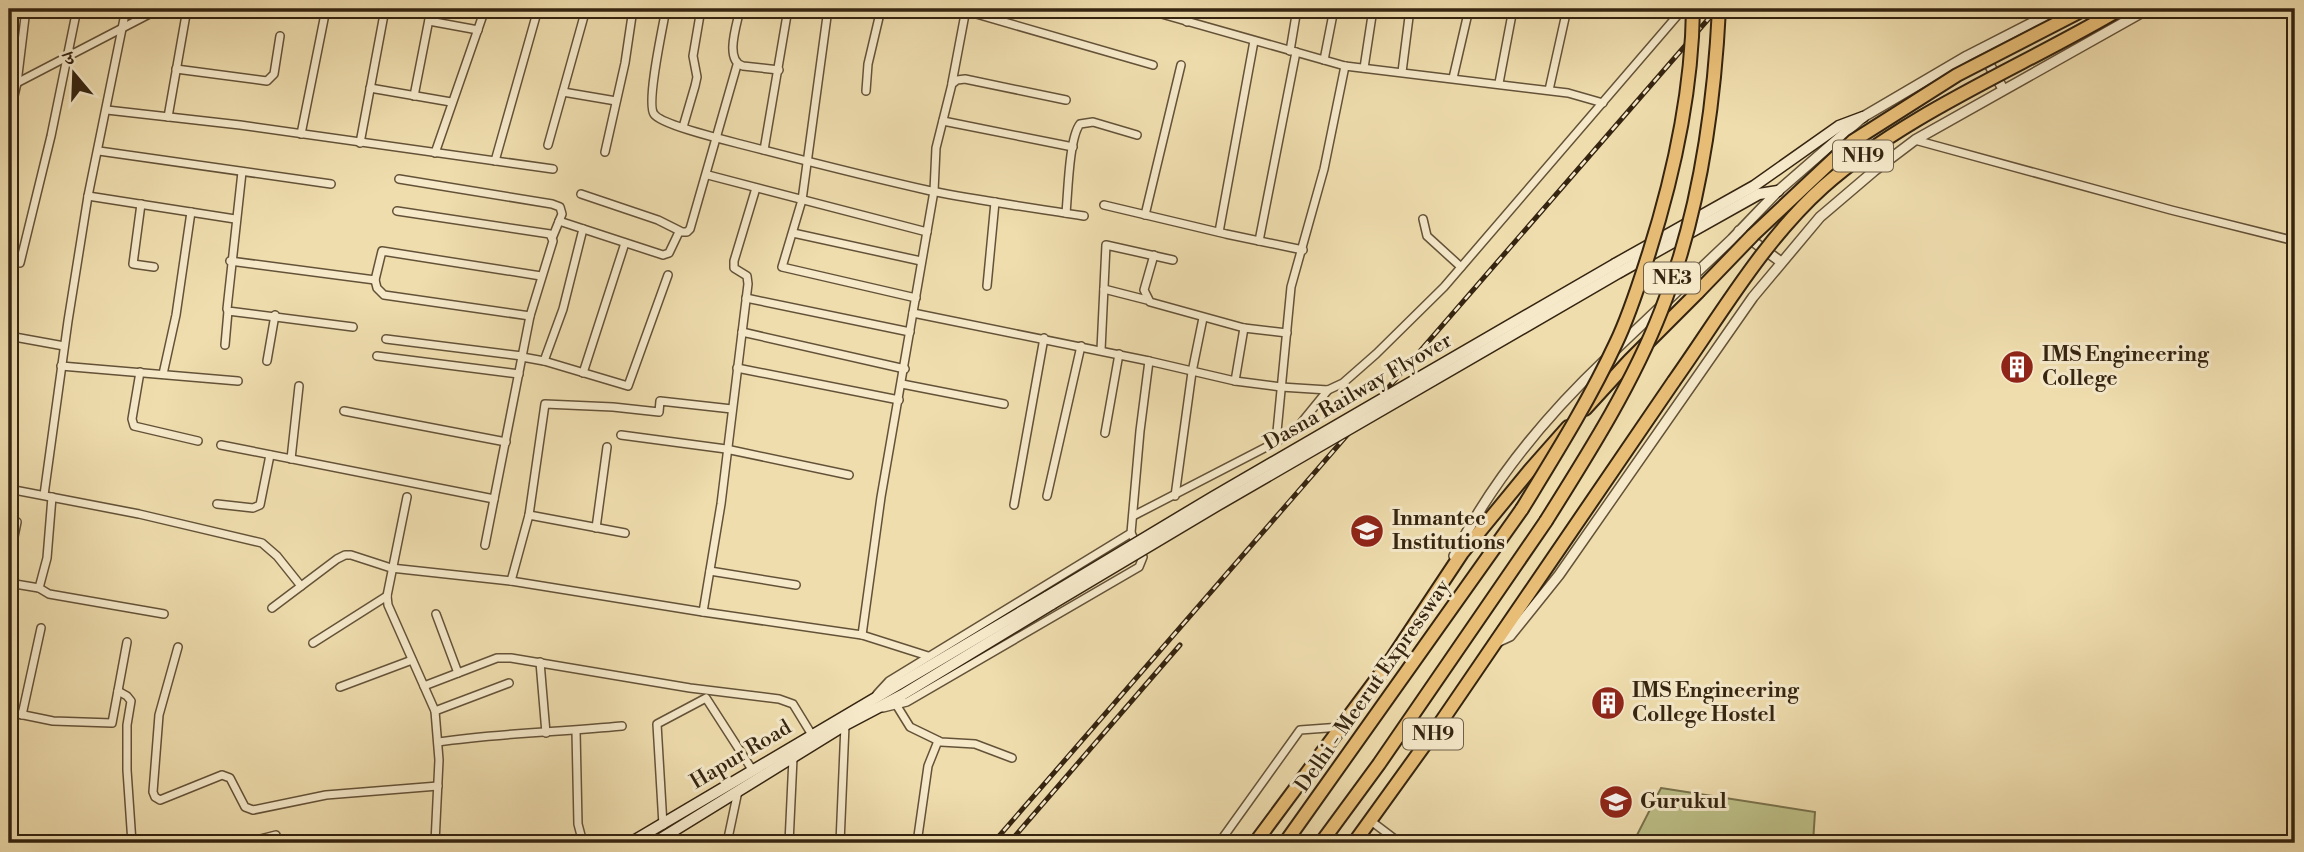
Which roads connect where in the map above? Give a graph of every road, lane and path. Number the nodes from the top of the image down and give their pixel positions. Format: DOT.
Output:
graph roads {
  1 [pos="26,9"];
  2 [pos="76,9"];
  3 [pos="126,9"];
  4 [pos="159,9"];
  5 [pos="187,9"];
  6 [pos="326,9"];
  7 [pos="385,9"];
  8 [pos="431,9"];
  9 [pos="485,9"];
  10 [pos="538,9"];
  11 [pos="586,9"];
  12 [pos="633,9"];
  13 [pos="666,9"];
  14 [pos="701,9"];
  15 [pos="740,9"];
  16 [pos="788,9"];
  17 [pos="828,9"];
  18 [pos="881,9"];
  19 [pos="1144,9"];
  20 [pos="1191,9"];
  21 [pos="1297,9"];
  22 [pos="1334,9"];
  23 [pos="1373,9"];
  24 [pos="1410,9"];
  25 [pos="1469,9"];
  26 [pos="1513,9"];
  27 [pos="1567,9"];
  28 [pos="1684,9"];
  29 [pos="1693,9"];
  30 [pos="1719,9"];
  31 [pos="2060,9"];
  32 [pos="2085,9"];
  33 [pos="2120,9"];
  34 [pos="2148,9"];
  35 [pos="966,10"];
  36 [pos="1153,10"];
  37 [pos="429,21"];
  38 [pos="1188,22"];
  39 [pos="123,27"];
  40 [pos="478,30"];
  41 [pos="280,36"];
  42 [pos="1254,41"];
  43 [pos="1980,49"];
  44 [pos="1293,51"];
  45 [pos="68,58"];
  46 [pos="1324,60"];
  47 [pos="737,65"];
  48 [pos="1153,65"];
  49 [pos="1181,65"];
  50 [pos="1345,65"];
  51 [pos="1364,68"];
  52 [pos="177,69"];
  53 [pos="779,70"];
  54 [pos="1402,72"];
  55 [pos="1453,78"];
  56 [pos="17,83"];
  57 [pos="1499,83"];
  58 [pos="952,84"];
  59 [pos="9,87"];
  60 [pos="370,88"];
  61 [pos="2003,89"];
  62 [pos="1549,90"];
  63 [pos="866,91"];
  64 [pos="563,92"];
  65 [pos="414,96"];
  66 [pos="1066,100"];
  67 [pos="616,101"];
  68 [pos="451,102"];
  69 [pos="1603,103"];
  70 [pos="107,110"];
  71 [pos="9,117"];
  72 [pos="168,117"];
  73 [pos="1863,117"];
  74 [pos="943,121"];
  75 [pos="683,127"];
  76 [pos="301,134"];
  77 [pos="1137,135"];
  78 [pos="717,138"];
  79 [pos="1916,140"];
  80 [pos="360,143"];
  81 [pos="1837,144"];
  82 [pos="548,145"];
  83 [pos="1073,147"];
  84 [pos="764,150"];
  85 [pos="99,151"];
  86 [pos="605,152"];
  87 [pos="435,153"];
  88 [pos="495,161"];
  89 [pos="808,161"];
  90 [pos="1877,163"];
  91 [pos="553,169"];
  92 [pos="242,172"];
  93 [pos="708,175"];
  94 [pos="399,179"];
  95 [pos="331,184"];
  96 [pos="756,188"];
  97 [pos="934,191"];
  98 [pos="1778,191"];
  99 [pos="581,194"];
  100 [pos="88,196"];
  101 [pos="802,200"];
  102 [pos="996,202"];
  103 [pos="141,204"];
  104 [pos="1104,205"];
  105 [pos="397,211"];
  106 [pos="191,212"];
  107 [pos="1066,213"];
  108 [pos="1145,215"];
  109 [pos="1084,216"];
  110 [pos="235,219"];
  111 [pos="1423,219"];
  112 [pos="559,221"];
  113 [pos="583,229"];
  114 [pos="680,231"];
  115 [pos="1740,231"];
  116 [pos="927,232"];
  117 [pos="1219,232"];
  118 [pos="793,233"];
  119 [pos="553,236"];
  120 [pos="1259,241"];
  121 [pos="2295,241"];
  122 [pos="625,243"];
  123 [pos="1303,250"];
  124 [pos="1154,255"];
  125 [pos="1173,260"];
  126 [pos="230,261"];
  127 [pos="921,261"];
  128 [pos="20,262"];
  129 [pos="1781,262"];
  130 [pos="155,267"];
  131 [pos="1461,267"];
  132 [pos="668,275"];
  133 [pos="541,276"];
  134 [pos="375,281"];
  135 [pos="987,286"];
  136 [pos="1104,289"];
  137 [pos="746,298"];
  138 [pos="916,298"];
  139 [pos="1147,300"];
  140 [pos="228,311"];
  141 [pos="913,313"];
  142 [pos="275,315"];
  143 [pos="530,316"];
  144 [pos="1203,318"];
  145 [pos="354,327"];
  146 [pos="1244,328"];
  147 [pos="742,332"];
  148 [pos="910,332"];
  149 [pos="1287,333"];
  150 [pos="9,337"];
  151 [pos="1044,338"];
  152 [pos="386,339"];
  153 [pos="225,345"];
  154 [pos="64,346"];
  155 [pos="1081,346"];
  156 [pos="1101,350"];
  157 [pos="1119,354"];
  158 [pos="377,356"];
  159 [pos="522,356"];
  160 [pos="267,361"];
  161 [pos="544,361"];
  162 [pos="1149,361"];
  163 [pos="61,366"];
  164 [pos="737,368"];
  165 [pos="905,369"];
  166 [pos="140,372"];
  167 [pos="1192,372"];
  168 [pos="583,373"];
  169 [pos="163,374"];
  170 [pos="519,374"];
  171 [pos="238,381"];
  172 [pos="1235,381"];
  173 [pos="902,384"];
  174 [pos="299,386"];
  175 [pos="1281,387"];
  176 [pos="1328,390"];
  177 [pos="899,400"];
  178 [pos="1004,404"];
  179 [pos="732,409"];
  180 [pos="344,411"];
  181 [pos="1105,433"];
  182 [pos="621,435"];
  183 [pos="198,441"];
  184 [pos="506,442"];
  185 [pos="1276,442"];
  186 [pos="221,445"];
  187 [pos="607,447"];
  188 [pos="726,449"];
  189 [pos="270,455"];
  190 [pos="291,459"];
  191 [pos="849,475"];
  192 [pos="9,489"];
  193 [pos="48,496"];
  194 [pos="1046,496"];
  195 [pos="1175,496"];
  196 [pos="408,497"];
  197 [pos="494,499"];
  198 [pos="217,504"];
  199 [pos="1014,505"];
  200 [pos="529,515"];
  201 [pos="1133,516"];
  202 [pos="17,522"];
  203 [pos="596,528"];
  204 [pos="625,533"];
  205 [pos="1131,533"];
  206 [pos="485,545"];
  207 [pos="9,561"];
  208 [pos="391,568"];
  209 [pos="710,571"];
  210 [pos="511,581"];
  211 [pos="9,583"];
  212 [pos="796,585"];
  213 [pos="301,586"];
  214 [pos="39,589"];
  215 [pos="1437,590"];
  216 [pos="387,596"];
  217 [pos="272,608"];
  218 [pos="704,612"];
  219 [pos="164,614"];
  220 [pos="436,614"];
  221 [pos="41,628"];
  222 [pos="862,635"];
  223 [pos="127,642"];
  224 [pos="1496,642"];
  225 [pos="313,643"];
  226 [pos="177,647"];
  227 [pos="928,656"];
  228 [pos="412,660"];
  229 [pos="540,662"];
  230 [pos="458,673"];
  231 [pos="509,683"];
  232 [pos="424,685"];
  233 [pos="909,685"];
  234 [pos="341,687"];
  235 [pos="118,691"];
  236 [pos="873,704"];
  237 [pos="897,706"];
  238 [pos="435,710"];
  239 [pos="9,712"];
  240 [pos="22,715"];
  241 [pos="845,725"];
  242 [pos="622,726"];
  243 [pos="1341,727"];
  244 [pos="576,731"];
  245 [pos="547,733"];
  246 [pos="812,735"];
  247 [pos="938,741"];
  248 [pos="438,742"];
  249 [pos="793,758"];
  250 [pos="1012,758"];
  251 [pos="753,771"];
  252 [pos="438,786"];
  253 [pos="738,792"];
  254 [pos="1371,821"];
  255 [pos="663,825"];
  256 [pos="276,835"];
  257 [pos="132,843"];
  258 [pos="244,843"];
  259 [pos="435,843"];
  260 [pos="583,843"];
  261 [pos="630,843"];
  262 [pos="657,843"];
  263 [pos="727,843"];
  264 [pos="789,843"];
  265 [pos="840,843"];
  266 [pos="916,843"];
  267 [pos="1219,843"];
  268 [pos="1255,843"];
  269 [pos="1285,843"];
  270 [pos="1321,843"];
  271 [pos="1354,843"];
  272 [pos="1400,843"];
  1 -- 56 [label="street"];
  2 -- 45 [label="street"];
  3 -- 39 [label="street"];
  4 -- 39 [label="street"];
  5 -- 52 [label="street"];
  6 -- 76 [label="street"];
  7 -- 60 [label="street"];
  8 -- 37 [label="street"];
  9 -- 40 [label="street"];
  10 -- 88 [label="street"];
  11 -- 64 [label="street"];
  12 -- 67 [label="street"];
  13 -- 75 [label="street"];
  14 -- 75 [label="street"];
  15 -- 47 [label="street"];
  16 -- 53 [label="street"];
  17 -- 89 [label="street"];
  18 -- 63 [label="street"];
  19 -- 36 [label="street"];
  20 -- 38 [label="street"];
  21 -- 44 [label="street"];
  22 -- 46 [label="street"];
  23 -- 51 [label="street"];
  24 -- 54 [label="street"];
  25 -- 55 [label="street"];
  26 -- 57 [label="street"];
  27 -- 62 [label="street"];
  28 -- 69 [label="street"];
  29 -- 269 [label="highway, Delhi - Meerut Expressway / NE3, bridge"];
  30 -- 270 [label="highway, NE3, bridge"];
  31 -- 43 [label="street"];
  32 -- 215 [label="highway, NH9, bridge"];
  33 -- 224 [label="highway, NH9, bridge"];
  34 -- 61 [label="street"];
  35 -- 48 [label="street"];
  35 -- 58 [label="street"];
  36 -- 38 [label="street"];
  37 -- 40 [label="street"];
  37 -- 65 [label="street"];
  38 -- 42 [label="street"];
  39 -- 45 [label="street"];
  39 -- 70 [label="street"];
  40 -- 68 [label="street"];
  41 -- 52 [label="street"];
  42 -- 44 [label="street"];
  42 -- 117 [label="street"];
  43 -- 61 [label="street"];
  43 -- 73 [label="street"];
  44 -- 46 [label="street"];
  44 -- 120 [label="street"];
  45 -- 56 [label="street"];
  45 -- 128 [label="street"];
  46 -- 50 [label="street"];
  47 -- 53 [label="street"];
  47 -- 78 [label="street"];
  49 -- 108 [label="street"];
  50 -- 51 [label="street"];
  50 -- 123 [label="street"];
  51 -- 54 [label="street"];
  52 -- 72 [label="street"];
  53 -- 84 [label="street"];
  54 -- 55 [label="street"];
  55 -- 57 [label="street"];
  56 -- 59 [label="street"];
  56 -- 71 [label="street"];
  57 -- 62 [label="street"];
  58 -- 66 [label="street"];
  58 -- 74 [label="street"];
  60 -- 65 [label="street"];
  60 -- 80 [label="street"];
  61 -- 79 [label="street"];
  62 -- 69 [label="street"];
  64 -- 67 [label="street"];
  64 -- 82 [label="street"];
  65 -- 68 [label="street"];
  67 -- 86 [label="street"];
  68 -- 87 [label="street"];
  69 -- 131 [label="street"];
  70 -- 72 [label="street"];
  70 -- 85 [label="street"];
  72 -- 76 [label="street"];
  73 -- 81 [label="street"];
  73 -- 233 [label="main road, Dasna Railway Flyover, bridge"];
  74 -- 83 [label="street"];
  74 -- 97 [label="street"];
  75 -- 78 [label="street"];
  76 -- 80 [label="street"];
  77 -- 83 [label="street"];
  78 -- 84 [label="street"];
  78 -- 93 [label="street"];
  79 -- 90 [label="street"];
  79 -- 121 [label="street"];
  80 -- 87 [label="street"];
  81 -- 90 [label="street"];
  81 -- 98 [label="street"];
  83 -- 107 [label="street"];
  84 -- 89 [label="street"];
  85 -- 92 [label="street"];
  85 -- 100 [label="street"];
  87 -- 88 [label="street"];
  88 -- 91 [label="street"];
  89 -- 97 [label="street"];
  89 -- 101 [label="street"];
  90 -- 129 [label="street"];
  92 -- 95 [label="street"];
  92 -- 110 [label="street"];
  93 -- 96 [label="street"];
  93 -- 114 [label="street"];
  94 -- 112 [label="street"];
  96 -- 101 [label="street"];
  96 -- 137 [label="street"];
  97 -- 102 [label="street"];
  97 -- 116 [label="street"];
  98 -- 115 [label="street"];
  98 -- 233 [label="main road, Dasna Railway Flyover, bridge"];
  99 -- 114 [label="street"];
  100 -- 103 [label="street"];
  100 -- 154 [label="street"];
  101 -- 116 [label="street"];
  101 -- 118 [label="street"];
  102 -- 107 [label="street"];
  102 -- 135 [label="street"];
  103 -- 106 [label="street"];
  103 -- 130 [label="street"];
  104 -- 108 [label="street"];
  105 -- 119 [label="street"];
  106 -- 110 [label="street"];
  106 -- 169 [label="street"];
  107 -- 109 [label="street"];
  108 -- 117 [label="street"];
  110 -- 126 [label="street"];
  111 -- 131 [label="street"];
  112 -- 113 [label="street"];
  112 -- 119 [label="street"];
  113 -- 122 [label="street"];
  113 -- 161 [label="street"];
  114 -- 122 [label="street"];
  115 -- 129 [label="street"];
  115 -- 215 [label="street"];
  116 -- 127 [label="street"];
  117 -- 120 [label="street"];
  118 -- 127 [label="street"];
  118 -- 138 [label="street"];
  119 -- 133 [label="street"];
  120 -- 123 [label="street"];
  122 -- 168 [label="street"];
  123 -- 149 [label="street"];
  124 -- 125 [label="street"];
  124 -- 136 [label="street"];
  124 -- 139 [label="street"];
  126 -- 134 [label="street"];
  126 -- 140 [label="street"];
  127 -- 138 [label="street"];
  129 -- 224 [label="street"];
  131 -- 176 [label="street"];
  132 -- 168 [label="street"];
  133 -- 134 [label="street"];
  133 -- 143 [label="street"];
  134 -- 143 [label="street"];
  136 -- 139 [label="street"];
  136 -- 156 [label="street"];
  137 -- 147 [label="street"];
  137 -- 148 [label="street"];
  138 -- 141 [label="street"];
  139 -- 144 [label="street"];
  140 -- 142 [label="street"];
  140 -- 153 [label="street"];
  141 -- 148 [label="street"];
  141 -- 151 [label="street"];
  142 -- 145 [label="street"];
  142 -- 160 [label="street"];
  143 -- 159 [label="street"];
  144 -- 146 [label="street"];
  144 -- 167 [label="street"];
  146 -- 149 [label="street"];
  146 -- 172 [label="street"];
  147 -- 164 [label="street"];
  147 -- 165 [label="street"];
  148 -- 165 [label="street"];
  149 -- 175 [label="street"];
  150 -- 154 [label="street"];
  151 -- 155 [label="street"];
  151 -- 199 [label="street"];
  152 -- 159 [label="street"];
  154 -- 163 [label="street"];
  155 -- 156 [label="street"];
  155 -- 194 [label="street"];
  156 -- 157 [label="street"];
  157 -- 162 [label="street"];
  157 -- 181 [label="street"];
  158 -- 170 [label="street"];
  159 -- 161 [label="street"];
  159 -- 170 [label="street"];
  161 -- 168 [label="street"];
  162 -- 167 [label="street"];
  162 -- 201 [label="street"];
  163 -- 166 [label="street"];
  163 -- 193 [label="street"];
  164 -- 177 [label="street"];
  164 -- 179 [label="street"];
  165 -- 173 [label="street"];
  166 -- 169 [label="street"];
  166 -- 183 [label="street"];
  167 -- 172 [label="street"];
  167 -- 195 [label="street"];
  169 -- 171 [label="street"];
  170 -- 184 [label="street"];
  172 -- 175 [label="street"];
  173 -- 177 [label="street"];
  173 -- 178 [label="street"];
  174 -- 190 [label="street"];
  175 -- 176 [label="street"];
  175 -- 185 [label="street"];
  176 -- 185 [label="street"];
  177 -- 222 [label="street"];
  179 -- 188 [label="street"];
  179 -- 200 [label="street"];
  180 -- 184 [label="street"];
  182 -- 188 [label="street"];
  184 -- 197 [label="street"];
  185 -- 195 [label="street"];
  186 -- 189 [label="street"];
  187 -- 203 [label="street"];
  188 -- 191 [label="street"];
  188 -- 209 [label="street"];
  189 -- 190 [label="street"];
  189 -- 198 [label="street"];
  190 -- 197 [label="street"];
  192 -- 193 [label="street"];
  193 -- 213 [label="street"];
  193 -- 214 [label="street"];
  195 -- 201 [label="street"];
  196 -- 208 [label="street"];
  197 -- 206 [label="street"];
  200 -- 203 [label="street"];
  200 -- 210 [label="street"];
  201 -- 205 [label="street"];
  202 -- 207 [label="street"];
  203 -- 204 [label="street"];
  205 -- 227 [label="street"];
  205 -- 237 [label="street"];
  208 -- 210 [label="street"];
  208 -- 213 [label="street"];
  208 -- 216 [label="street"];
  209 -- 212 [label="street"];
  209 -- 218 [label="street"];
  210 -- 218 [label="street"];
  211 -- 214 [label="street"];
  213 -- 217 [label="street"];
  214 -- 219 [label="street"];
  215 -- 243 [label="highway, NH9"];
  216 -- 225 [label="street"];
  216 -- 228 [label="street"];
  218 -- 222 [label="street"];
  220 -- 230 [label="street"];
  221 -- 240 [label="street"];
  222 -- 227 [label="street"];
  223 -- 235 [label="street"];
  224 -- 254 [label="highway, NH9"];
  226 -- 252 [label="street"];
  227 -- 236 [label="street"];
  228 -- 232 [label="street"];
  228 -- 234 [label="street"];
  229 -- 230 [label="street"];
  229 -- 245 [label="street"];
  229 -- 246 [label="street"];
  230 -- 232 [label="street"];
  231 -- 238 [label="street"];
  232 -- 238 [label="street"];
  233 -- 236 [label="main road, Dasna Railway Flyover"];
  235 -- 240 [label="street"];
  235 -- 257 [label="street"];
  236 -- 237 [label="street"];
  236 -- 241 [label="main road, Hapur Road"];
  236 -- 246 [label="main road, Hapur Road"];
  237 -- 247 [label="street"];
  238 -- 248 [label="street"];
  239 -- 240 [label="street"];
  241 -- 249 [label="main road, Hapur Road"];
  241 -- 265 [label="street"];
  242 -- 244 [label="street"];
  243 -- 267 [label="street"];
  243 -- 268 [label="highway, NH9"];
  244 -- 245 [label="street"];
  244 -- 260 [label="street"];
  245 -- 248 [label="street"];
  246 -- 251 [label="main road, Hapur Road"];
  247 -- 250 [label="street"];
  247 -- 266 [label="street"];
  248 -- 252 [label="street"];
  249 -- 253 [label="main road, Hapur Road"];
  249 -- 264 [label="street"];
  251 -- 255 [label="main road, Hapur Road"];
  251 -- 255 [label="street"];
  252 -- 259 [label="street"];
  253 -- 262 [label="main road, Hapur Road"];
  253 -- 263 [label="street"];
  254 -- 271 [label="highway, NH9"];
  254 -- 272 [label="street"];
  255 -- 261 [label="main road, Hapur Road"];
  256 -- 258 [label="street"];
}
